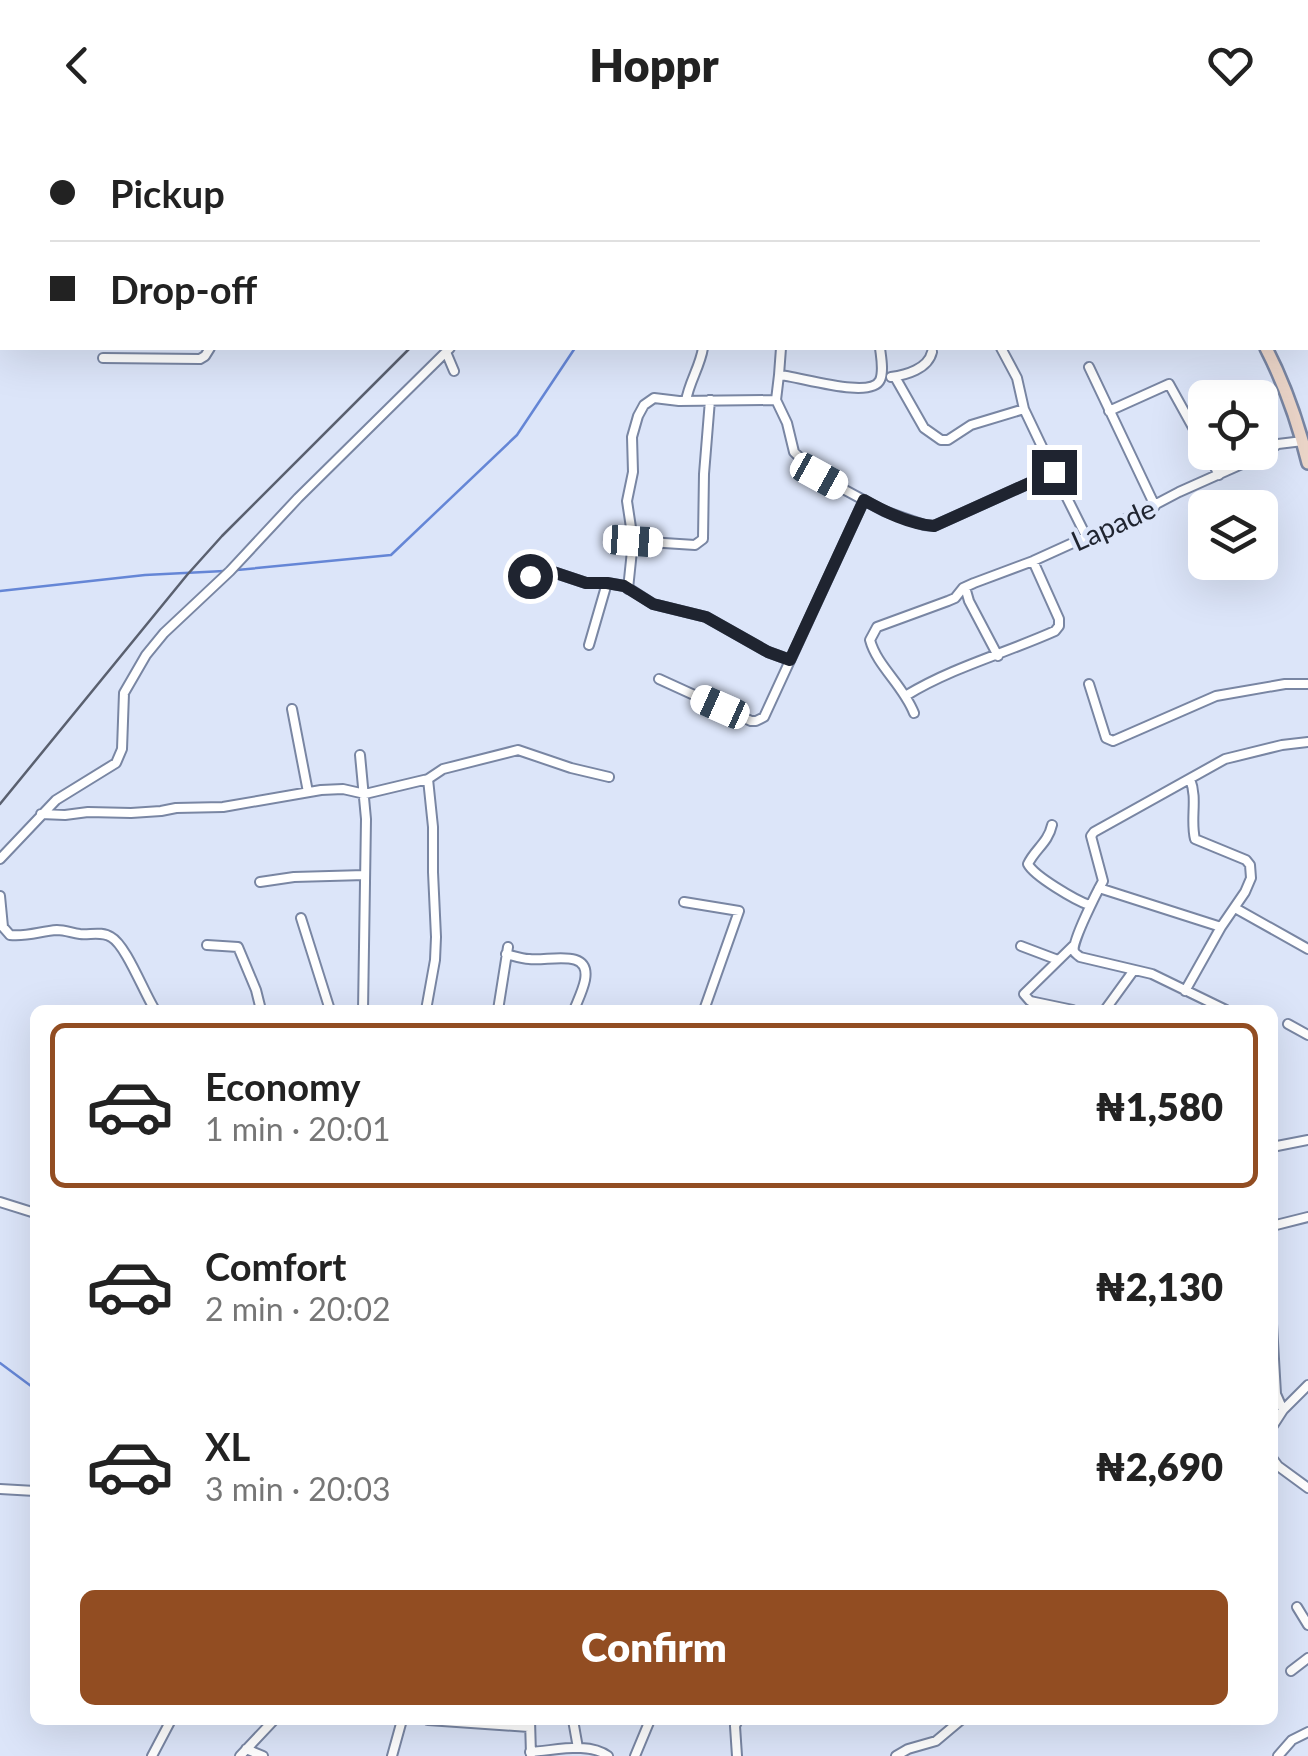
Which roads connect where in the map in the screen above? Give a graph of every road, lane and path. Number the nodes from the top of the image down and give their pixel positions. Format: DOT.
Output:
graph roads {
  1 [pos="209,350"];
  2 [pos="448,350"];
  3 [pos="703,350"];
  4 [pos="781,350"];
  5 [pos="880,350"];
  6 [pos="1002,350"];
  7 [pos="1267,350"];
  8 [pos="932,352"];
  9 [pos="103,358"];
  10 [pos="1089,367"];
  11 [pos="454,371"];
  12 [pos="778,375"];
  13 [pos="894,377"];
  14 [pos="881,378"];
  15 [pos="710,400"];
  16 [pos="776,400"];
  17 [pos="686,401"];
  18 [pos="1024,409"];
  19 [pos="1109,410"];
  20 [pos="1188,418"];
  21 [pos="1302,441"];
  22 [pos="1308,463"];
  23 [pos="1216,470"];
  24 [pos="1054,472"];
  25 [pos="1219,475"];
  26 [pos="864,500"];
  27 [pos="1155,506"];
  28 [pos="1086,536"];
  29 [pos="633,541"];
  30 [pos="1033,562"];
  31 [pos="607,583"];
  32 [pos="965,587"];
  33 [pos="628,589"];
  34 [pos="527,596"];
  35 [pos="590,645"];
  36 [pos="998,656"];
  37 [pos="790,660"];
  38 [pos="659,680"];
  39 [pos="1089,684"];
  40 [pos="1308,684"];
  41 [pos="907,695"];
  42 [pos="292,708"];
  43 [pos="914,713"];
  44 [pos="1308,742"];
  45 [pos="360,755"];
  46 [pos="609,777"];
  47 [pos="428,779"];
  48 [pos="1190,779"];
  49 [pos="308,792"];
  50 [pos="365,794"];
  51 [pos="42,814"];
  52 [pos="1052,826"];
  53 [pos="0,858"];
  54 [pos="366,876"];
  55 [pos="260,882"];
  56 [pos="1099,888"];
  57 [pos="0,896"];
  58 [pos="684,902"];
  59 [pos="1089,905"];
  60 [pos="1235,908"];
  61 [pos="301,918"];
  62 [pos="1221,927"];
  63 [pos="1,931"];
  64 [pos="206,945"];
  65 [pos="1021,946"];
  66 [pos="1074,946"];
  67 [pos="1308,949"];
  68 [pos="1058,960"];
  69 [pos="1134,970"];
  70 [pos="1185,991"];
  71 [pos="152,1005"];
  72 [pos="260,1005"];
  73 [pos="328,1005"];
  74 [pos="362,1005"];
  75 [pos="427,1005"];
  76 [pos="499,1005"];
  77 [pos="576,1005"];
  78 [pos="706,1005"];
  79 [pos="1050,1005"];
  80 [pos="1109,1005"];
  81 [pos="1215,1005"];
  82 [pos="1288,1024"];
  83 [pos="1308,1035"];
  84 [pos="1308,1140"];
  85 [pos="1278,1146"];
  86 [pos="0,1202"];
  87 [pos="30,1211"];
  88 [pos="1308,1218"];
  89 [pos="1278,1225"];
  90 [pos="1308,1385"];
  91 [pos="1278,1399"];
  92 [pos="1283,1410"];
  93 [pos="1278,1418"];
  94 [pos="1278,1466"];
  95 [pos="1308,1488"];
  96 [pos="0,1489"];
  97 [pos="30,1491"];
  98 [pos="1297,1607"];
  99 [pos="1308,1626"];
  100 [pos="1308,1658"];
  101 [pos="1291,1671"];
  102 [pos="169,1725"];
  103 [pos="269,1725"];
  104 [pos="401,1725"];
  105 [pos="530,1725"];
  106 [pos="575,1725"];
  107 [pos="648,1725"];
  108 [pos="736,1725"];
  109 [pos="955,1725"];
  110 [pos="1308,1732"];
  111 [pos="578,1748"];
  112 [pos="243,1753"];
  113 [pos="531,1754"];
  114 [pos="152,1756"];
  115 [pos="263,1756"];
  116 [pos="392,1756"];
  117 [pos="608,1756"];
  118 [pos="635,1756"];
  119 [pos="737,1756"];
  120 [pos="896,1756"];
  121 [pos="1278,1756"];
  1 -- 9 [label="street"];
  2 -- 11 [label="street"];
  2 -- 51 [label="street"];
  3 -- 17 [label="street"];
  4 -- 12 [label="street"];
  5 -- 14 [label="street"];
  6 -- 18 [label="street"];
  7 -- 21 [label="main road"];
  8 -- 13 [label="street"];
  10 -- 19 [label="street"];
  12 -- 14 [label="street"];
  12 -- 16 [label="street"];
  13 -- 14 [label="street"];
  13 -- 18 [label="street"];
  15 -- 16 [label="street"];
  15 -- 17 [label="street"];
  15 -- 29 [label="street"];
  16 -- 26 [label="street"];
  17 -- 29 [label="street"];
  18 -- 24 [label="street"];
  19 -- 20 [label="street"];
  19 -- 27 [label="street"];
  21 -- 22 [label="main road"];
  21 -- 25 [label="street, Lapade"];
  23 -- 25 [label="street"];
  24 -- 26 [label="street"];
  24 -- 28 [label="street"];
  25 -- 27 [label="street, Lapade"];
  26 -- 37 [label="street"];
  27 -- 28 [label="street, Lapade"];
  28 -- 30 [label="street, Lapade"];
  29 -- 33 [label="street"];
  30 -- 32 [label="street, Lapade"];
  30 -- 36 [label="street"];
  31 -- 33 [label="street"];
  31 -- 34 [label="street"];
  31 -- 35 [label="street"];
  32 -- 36 [label="street"];
  32 -- 41 [label="street, Lapade"];
  33 -- 37 [label="street"];
  36 -- 41 [label="street"];
  37 -- 38 [label="street"];
  39 -- 40 [label="street"];
  41 -- 43 [label="street"];
  42 -- 49 [label="street"];
  44 -- 48 [label="street"];
  45 -- 50 [label="street"];
  46 -- 47 [label="street"];
  47 -- 50 [label="street"];
  47 -- 75 [label="street"];
  48 -- 56 [label="street"];
  48 -- 60 [label="street"];
  49 -- 50 [label="street"];
  49 -- 51 [label="street"];
  50 -- 54 [label="street"];
  51 -- 53 [label="street"];
  52 -- 59 [label="street"];
  54 -- 55 [label="street"];
  54 -- 74 [label="street"];
  56 -- 59 [label="street"];
  56 -- 62 [label="street"];
  57 -- 63 [label="street"];
  58 -- 78 [label="street"];
  59 -- 66 [label="street"];
  60 -- 62 [label="street"];
  60 -- 67 [label="street"];
  61 -- 73 [label="street"];
  62 -- 70 [label="street"];
  63 -- 71 [label="street"];
  64 -- 72 [label="street"];
  65 -- 68 [label="street"];
  66 -- 68 [label="street"];
  66 -- 69 [label="street"];
  68 -- 79 [label="street"];
  69 -- 70 [label="street"];
  69 -- 80 [label="street"];
  70 -- 81 [label="street"];
  76 -- 77 [label="street"];
  82 -- 83 [label="street"];
  84 -- 85 [label="street"];
  86 -- 87 [label="street"];
  88 -- 89 [label="street"];
  90 -- 92 [label="street"];
  91 -- 92 [label="street"];
  92 -- 93 [label="street"];
  94 -- 95 [label="street"];
  96 -- 97 [label="street"];
  98 -- 99 [label="street"];
  100 -- 101 [label="street"];
  102 -- 114 [label="street"];
  103 -- 112 [label="street"];
  104 -- 116 [label="street"];
  105 -- 113 [label="street"];
  106 -- 111 [label="street"];
  107 -- 118 [label="street"];
  108 -- 119 [label="street"];
  109 -- 120 [label="street"];
  110 -- 121 [label="street"];
  111 -- 113 [label="street"];
  111 -- 117 [label="street"];
  112 -- 115 [label="street"];
}
